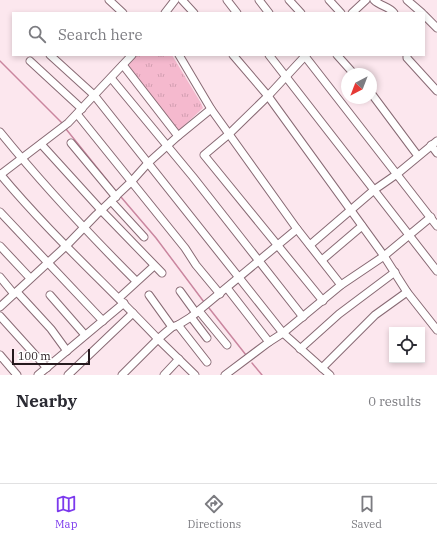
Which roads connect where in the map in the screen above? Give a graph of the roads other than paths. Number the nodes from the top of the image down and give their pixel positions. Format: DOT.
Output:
graph roads {
  1 [pos="110,0"];
  2 [pos="176,0"];
  3 [pos="182,0"];
  4 [pos="226,0"];
  5 [pos="259,0"];
  6 [pos="289,0"];
  7 [pos="329,0"];
  8 [pos="366,0"];
  9 [pos="374,0"];
  10 [pos="407,0"];
  11 [pos="122,12"];
  12 [pos="166,12"];
  13 [pos="193,12"];
  14 [pos="236,12"];
  15 [pos="268,12"];
  16 [pos="299,12"];
  17 [pos="340,12"];
  18 [pos="353,12"];
  19 [pos="393,12"];
  20 [pos="421,12"];
  21 [pos="425,16"];
  22 [pos="437,28"];
  23 [pos="51,56"];
  24 [pos="131,56"];
  25 [pos="180,56"];
  26 [pos="234,56"];
  27 [pos="270,56"];
  28 [pos="304,56"];
  29 [pos="306,56"];
  30 [pos="338,56"];
  31 [pos="407,56"];
  32 [pos="30,61"];
  33 [pos="123,65"];
  34 [pos="349,68"];
  35 [pos="286,77"];
  36 [pos="111,78"];
  37 [pos="437,92"];
  38 [pos="94,95"];
  39 [pos="268,96"];
  40 [pos="377,101"];
  41 [pos="211,109"];
  42 [pos="79,111"];
  43 [pos="0,132"];
  44 [pos="229,134"];
  45 [pos="178,136"];
  46 [pos="71,143"];
  47 [pos="434,143"];
  48 [pos="41,144"];
  49 [pos="167,146"];
  50 [pos="437,153"];
  51 [pos="418,156"];
  52 [pos="21,159"];
  53 [pos="148,163"];
  54 [pos="397,174"];
  55 [pos="0,175"];
  56 [pos="131,182"];
  57 [pos="374,190"];
  58 [pos="114,199"];
  59 [pos="101,210"];
  60 [pos="350,210"];
  61 [pos="0,212"];
  62 [pos="431,217"];
  63 [pos="362,226"];
  64 [pos="437,226"];
  65 [pos="83,229"];
  66 [pos="297,229"];
  67 [pos="409,236"];
  68 [pos="144,237"];
  69 [pos="310,245"];
  70 [pos="0,246"];
  71 [pos="66,246"];
  72 [pos="277,246"];
  73 [pos="384,256"];
  74 [pos="322,260"];
  75 [pos="258,262"];
  76 [pos="48,263"];
  77 [pos="154,266"];
  78 [pos="437,271"];
  79 [pos="395,272"];
  80 [pos="162,274"];
  81 [pos="0,277"];
  82 [pos="30,278"];
  83 [pos="239,278"];
  84 [pos="136,281"];
  85 [pos="341,285"];
  86 [pos="227,288"];
  87 [pos="180,291"];
  88 [pos="407,292"];
  89 [pos="16,293"];
  90 [pos="220,294"];
  91 [pos="50,295"];
  92 [pos="149,295"];
  93 [pos="121,300"];
  94 [pos="323,301"];
  95 [pos="0,307"];
  96 [pos="133,313"];
  97 [pos="195,314"];
  98 [pos="0,316"];
  99 [pos="303,317"];
  100 [pos="103,320"];
  101 [pos="175,326"];
  102 [pos="437,330"];
  103 [pos="283,333"];
  104 [pos="85,335"];
  105 [pos="207,338"];
  106 [pos="158,340"];
  107 [pos="269,342"];
  108 [pos="227,345"];
  109 [pos="300,349"];
  110 [pos="67,351"];
  111 [pos="0,355"];
  112 [pos="179,359"];
  113 [pos="207,362"];
  114 [pos="47,368"];
  115 [pos="322,368"];
  116 [pos="233,369"];
  117 [pos="17,375"];
  118 [pos="38,375"];
  119 [pos="68,375"];
  120 [pos="122,375"];
  121 [pos="164,375"];
  122 [pos="195,375"];
  123 [pos="225,375"];
  124 [pos="238,375"];
  125 [pos="330,375"];
  1 -- 11 [label="street"];
  2 -- 12 [label="street"];
  3 -- 13 [label="street"];
  4 -- 14 [label="street"];
  5 -- 15 [label="street"];
  6 -- 16 [label="street"];
  7 -- 17 [label="street"];
  8 -- 18 [label="street"];
  9 -- 19 [label="street"];
  10 -- 20 [label="street"];
  21 -- 22 [label="street"];
  23 -- 38 [label="street"];
  24 -- 33 [label="street"];
  25 -- 41 [label="street"];
  26 -- 39 [label="street"];
  27 -- 35 [label="street"];
  28 -- 35 [label="street"];
  29 -- 54 [label="street"];
  30 -- 34 [label="street"];
  31 -- 37 [label="street"];
  32 -- 42 [label="street"];
  33 -- 36 [label="street"];
  33 -- 45 [label="street"];
  35 -- 39 [label="street"];
  35 -- 57 [label="street"];
  36 -- 38 [label="street"];
  36 -- 49 [label="street"];
  38 -- 42 [label="street"];
  38 -- 53 [label="street"];
  39 -- 44 [label="street"];
  39 -- 60 [label="street"];
  40 -- 51 [label="street"];
  41 -- 44 [label="street"];
  41 -- 45 [label="street"];
  42 -- 48 [label="street"];
  42 -- 56 [label="street"];
  43 -- 52 [label="street"];
  44 -- 66 [label="street"];
  44 -- 72 [label="street"];
  45 -- 49 [label="street"];
  46 -- 58 [label="street"];
  47 -- 50 [label="street"];
  47 -- 51 [label="street"];
  48 -- 52 [label="street"];
  48 -- 59 [label="street"];
  49 -- 53 [label="street"];
  49 -- 75 [label="street"];
  51 -- 54 [label="street"];
  52 -- 55 [label="street"];
  52 -- 65 [label="street"];
  53 -- 56 [label="street"];
  53 -- 83 [label="street"];
  54 -- 57 [label="street"];
  54 -- 62 [label="street"];
  55 -- 71 [label="street"];
  56 -- 58 [label="street"];
  56 -- 90 [label="street"];
  57 -- 60 [label="street"];
  57 -- 67 [label="street"];
  58 -- 59 [label="street"];
  58 -- 68 [label="street"];
  59 -- 65 [label="street"];
  59 -- 77 [label="street"];
  60 -- 63 [label="street"];
  60 -- 69 [label="street"];
  61 -- 76 [label="street"];
  62 -- 64 [label="street"];
  62 -- 67 [label="street"];
  63 -- 73 [label="street"];
  63 -- 74 [label="street"];
  65 -- 71 [label="street"];
  65 -- 84 [label="street"];
  66 -- 69 [label="street"];
  66 -- 72 [label="street"];
  67 -- 73 [label="street"];
  67 -- 78 [label="street"];
  69 -- 74 [label="street"];
  70 -- 82 [label="street"];
  71 -- 76 [label="street"];
  71 -- 93 [label="street"];
  72 -- 75 [label="street"];
  72 -- 94 [label="street"];
  73 -- 79 [label="street"];
  73 -- 85 [label="street"];
  74 -- 85 [label="street"];
  75 -- 83 [label="street"];
  75 -- 99 [label="street"];
  76 -- 82 [label="street"];
  76 -- 100 [label="street"];
  77 -- 80 [label="street"];
  77 -- 84 [label="street"];
  79 -- 88 [label="street"];
  79 -- 109 [label="street"];
  81 -- 89 [label="street"];
  82 -- 89 [label="street"];
  83 -- 86 [label="street"];
  83 -- 103 [label="street"];
  84 -- 93 [label="street"];
  85 -- 94 [label="street"];
  86 -- 90 [label="street"];
  86 -- 107 [label="street"];
  87 -- 97 [label="street"];
  88 -- 102 [label="street"];
  88 -- 115 [label="street"];
  89 -- 95 [label="street"];
  89 -- 110 [label="street"];
  90 -- 97 [label="street"];
  91 -- 104 [label="street"];
  92 -- 101 [label="street"];
  93 -- 96 [label="street"];
  93 -- 100 [label="street"];
  94 -- 99 [label="street"];
  96 -- 106 [label="street"];
  96 -- 119 [label="street"];
  97 -- 101 [label="street"];
  97 -- 105 [label="street"];
  97 -- 108 [label="street"];
  98 -- 114 [label="street"];
  99 -- 103 [label="street"];
  100 -- 104 [label="street"];
  101 -- 106 [label="street"];
  101 -- 113 [label="street"];
  103 -- 107 [label="street"];
  103 -- 109 [label="street"];
  104 -- 110 [label="street"];
  106 -- 112 [label="street"];
  106 -- 120 [label="street"];
  107 -- 116 [label="street"];
  109 -- 115 [label="street"];
  110 -- 114 [label="street"];
  111 -- 117 [label="street"];
  112 -- 121 [label="street"];
  112 -- 122 [label="street"];
  114 -- 118 [label="street"];
  115 -- 125 [label="street"];
  116 -- 123 [label="street"];
  116 -- 124 [label="street"];
}
